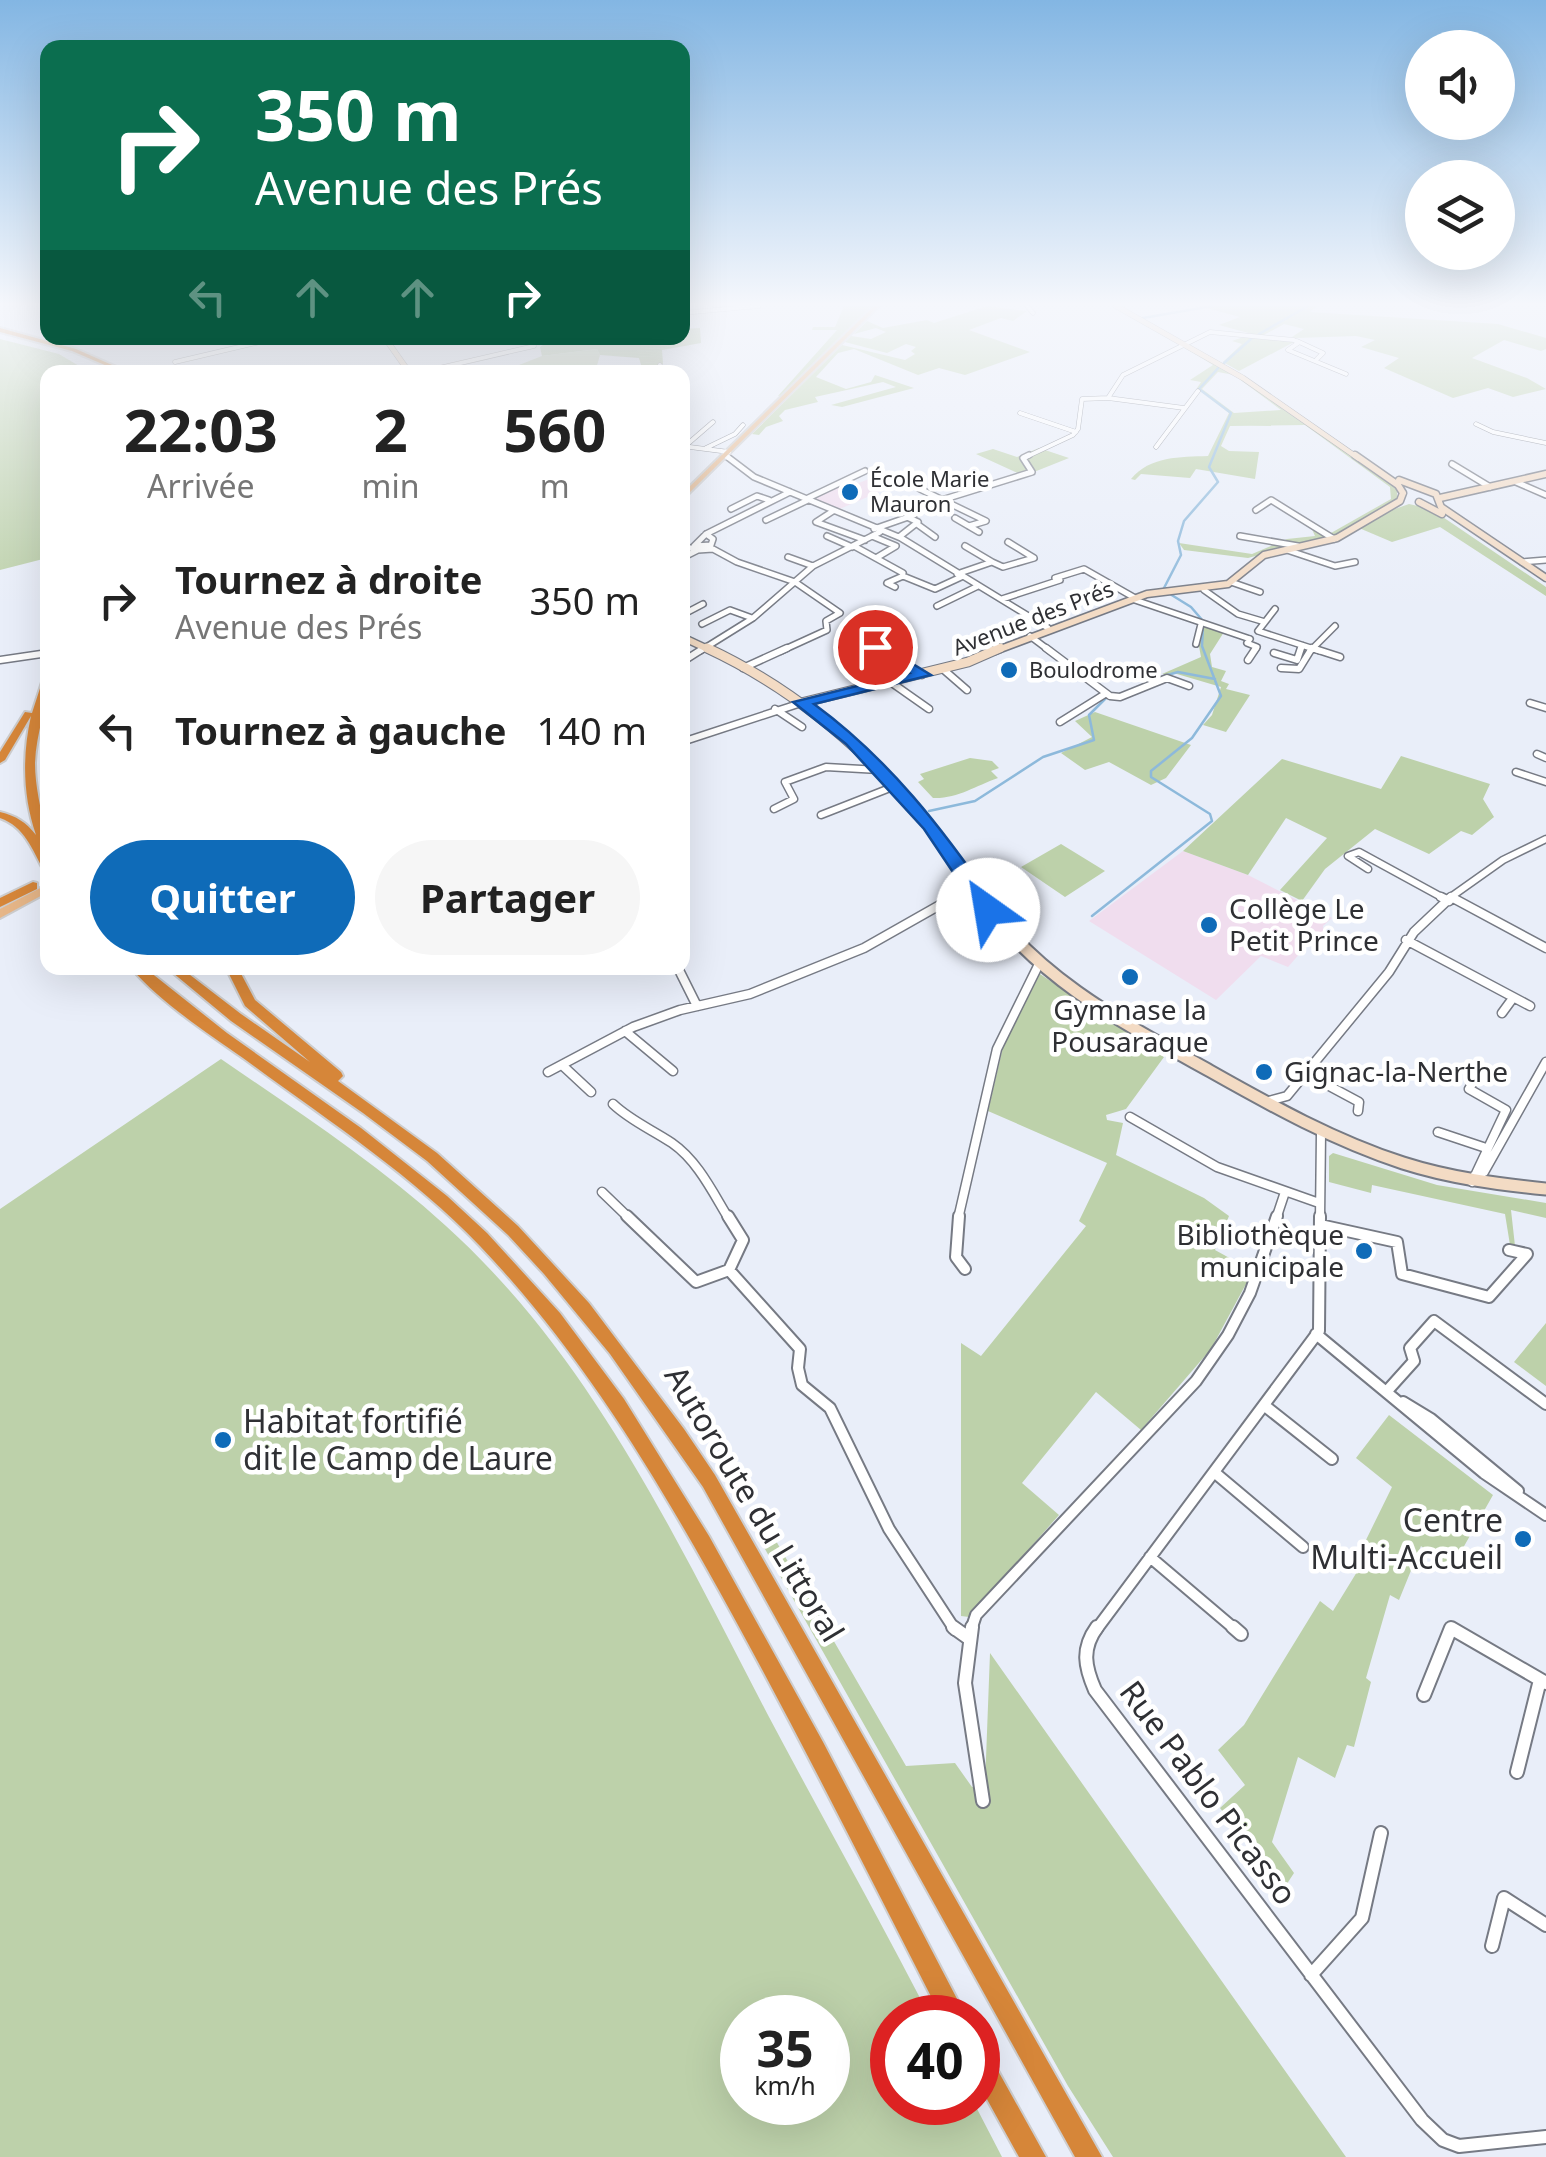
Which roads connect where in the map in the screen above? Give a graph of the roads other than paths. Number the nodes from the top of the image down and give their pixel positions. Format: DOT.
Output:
graph roads {
  1 [pos="775,407"];
  2 [pos="1081,407"];
  3 [pos="1174,407"];
  4 [pos="1285,407"];
  5 [pos="1184,408"];
  6 [pos="1020,413"];
  7 [pos="714,422"];
  8 [pos="1476,424"];
  9 [pos="743,425"];
  10 [pos="1076,432"];
  11 [pos="690,441"];
  12 [pos="1546,443"];
  13 [pos="690,447"];
  14 [pos="1156,447"];
  15 [pos="706,448"];
  16 [pos="1348,450"];
  17 [pos="727,454"];
  18 [pos="1452,464"];
  19 [pos="865,471"];
  20 [pos="1546,474"];
  21 [pos="1516,482"];
  22 [pos="1490,487"];
  23 [pos="920,489"];
  24 [pos="1466,489"];
  25 [pos="690,490"];
  26 [pos="1424,490"];
  27 [pos="790,492"];
  28 [pos="1403,493"];
  29 [pos="1546,494"];
  30 [pos="937,496"];
  31 [pos="1259,497"];
  32 [pos="807,499"];
  33 [pos="944,499"];
  34 [pos="769,500"];
  35 [pos="1271,500"];
  36 [pos="1439,500"];
  37 [pos="1418,502"];
  38 [pos="916,503"];
  39 [pos="731,509"];
  40 [pos="1256,510"];
  41 [pos="833,511"];
  42 [pos="1379,512"];
  43 [pos="908,517"];
  44 [pos="955,518"];
  45 [pos="766,520"];
  46 [pos="917,524"];
  47 [pos="969,526"];
  48 [pos="979,532"];
  49 [pos="706,534"];
  50 [pos="873,534"];
  51 [pos="827,536"];
  52 [pos="1240,536"];
  53 [pos="899,537"];
  54 [pos="936,537"];
  55 [pos="1334,539"];
  56 [pos="1008,542"];
  57 [pos="853,546"];
  58 [pos="965,546"];
  59 [pos="1303,546"];
  60 [pos="690,548"];
  61 [pos="698,550"];
  62 [pos="1287,550"];
  63 [pos="690,554"];
  64 [pos="788,557"];
  65 [pos="876,558"];
  66 [pos="1546,560"];
  67 [pos="992,562"];
  68 [pos="1355,562"];
  69 [pos="1522,562"];
  70 [pos="812,566"];
  71 [pos="902,573"];
  72 [pos="1079,574"];
  73 [pos="959,576"];
  74 [pos="1054,580"];
  75 [pos="795,582"];
  76 [pos="1231,582"];
  77 [pos="1546,582"];
  78 [pos="978,586"];
  79 [pos="895,587"];
  80 [pos="1204,590"];
  81 [pos="1027,591"];
  82 [pos="1060,592"];
  83 [pos="1260,592"];
  84 [pos="1134,598"];
  85 [pos="1001,600"];
  86 [pos="1033,602"];
  87 [pos="703,604"];
  88 [pos="937,606"];
  89 [pos="1275,609"];
  90 [pos="690,611"];
  91 [pos="753,618"];
  92 [pos="1264,622"];
  93 [pos="702,624"];
  94 [pos="1201,624"];
  95 [pos="1335,626"];
  96 [pos="1048,628"];
  97 [pos="1258,631"];
  98 [pos="1030,636"];
  99 [pos="1250,639"];
  100 [pos="690,640"];
  101 [pos="1196,644"];
  102 [pos="1302,645"];
  103 [pos="707,647"];
  104 [pos="875,647"];
  105 [pos="1257,647"];
  106 [pos="1312,648"];
  107 [pos="40,654"];
  108 [pos="886,654"];
  109 [pos="690,657"];
  110 [pos="1340,657"];
  111 [pos="0,660"];
  112 [pos="1248,660"];
  113 [pos="866,662"];
  114 [pos="743,668"];
  115 [pos="1282,668"];
  116 [pos="944,670"];
  117 [pos="923,675"];
  118 [pos="892,682"];
  119 [pos="40,685"];
  120 [pos="1189,686"];
  121 [pos="967,690"];
  122 [pos="1105,694"];
  123 [pos="40,702"];
  124 [pos="801,702"];
  125 [pos="1530,703"];
  126 [pos="1546,708"];
  127 [pos="774,709"];
  128 [pos="929,709"];
  129 [pos="1060,722"];
  130 [pos="802,727"];
  131 [pos="690,739"];
  132 [pos="1537,754"];
  133 [pos="1546,758"];
  134 [pos="0,760"];
  135 [pos="879,770"];
  136 [pos="1516,772"];
  137 [pos="1546,782"];
  138 [pos="895,786"];
  139 [pos="774,809"];
  140 [pos="0,815"];
  141 [pos="822,815"];
  142 [pos="40,827"];
  143 [pos="1546,839"];
  144 [pos="40,853"];
  145 [pos="1368,869"];
  146 [pos="40,885"];
  147 [pos="972,886"];
  148 [pos="40,890"];
  149 [pos="31,893"];
  150 [pos="1451,900"];
  151 [pos="0,904"];
  152 [pos="0,914"];
  153 [pos="1406,940"];
  154 [pos="1546,948"];
  155 [pos="1039,964"];
  156 [pos="142,975"];
  157 [pos="184,975"];
  158 [pos="236,975"];
  159 [pos="681,975"];
  160 [pos="1514,998"];
  161 [pos="696,1006"];
  162 [pos="1530,1006"];
  163 [pos="1502,1013"];
  164 [pos="625,1031"];
  165 [pos="1546,1062"];
  166 [pos="562,1065"];
  167 [pos="548,1072"];
  168 [pos="673,1072"];
  169 [pos="1305,1073"];
  170 [pos="1478,1074"];
  171 [pos="592,1092"];
  172 [pos="1287,1096"];
  173 [pos="1264,1102"];
  174 [pos="613,1104"];
  175 [pos="1358,1112"];
  176 [pos="1287,1114"];
  177 [pos="1130,1116"];
  178 [pos="1438,1132"];
  179 [pos="1322,1133"];
  180 [pos="1486,1148"];
  181 [pos="432,1156"];
  182 [pos="1473,1178"];
  183 [pos="1546,1189"];
  184 [pos="602,1192"];
  185 [pos="1285,1192"];
  186 [pos="1319,1202"];
  187 [pos="1320,1225"];
  188 [pos="1509,1250"];
  189 [pos="965,1269"];
  190 [pos="729,1270"];
  191 [pos="1316,1334"];
  192 [pos="1387,1391"];
  193 [pos="1546,1404"];
  194 [pos="1264,1406"];
  195 [pos="1332,1460"];
  196 [pos="1214,1472"];
  197 [pos="1541,1512"];
  198 [pos="1303,1547"];
  199 [pos="1150,1557"];
  200 [pos="1241,1634"];
  201 [pos="967,1637"];
  202 [pos="1543,1682"];
  203 [pos="1424,1695"];
  204 [pos="1516,1772"];
  205 [pos="983,1801"];
  206 [pos="1381,1832"];
  207 [pos="1546,1924"];
  208 [pos="1492,1946"];
  209 [pos="1311,1975"];
  210 [pos="943,1995"];
  211 [pos="1000,2099"];
  212 [pos="1546,2138"];
  213 [pos="1460,2152"];
  214 [pos="1033,2157"];
  215 [pos="1089,2157"];
  1 -- 17 [label="main road"];
  2 -- 10 [label="street"];
  3 -- 5 [label="street"];
  4 -- 16 [label="street"];
  5 -- 14 [label="street"];
  6 -- 10 [label="street"];
  7 -- 11 [label="street"];
  8 -- 12 [label="street"];
  9 -- 15 [label="street"];
  10 -- 33 [label="street"];
  13 -- 15 [label="street"];
  15 -- 17 [label="street"];
  16 -- 26 [label="street"];
  16 -- 28 [label="street"];
  17 -- 25 [label="main road"];
  17 -- 27 [label="street"];
  18 -- 22 [label="street"];
  19 -- 32 [label="street"];
  20 -- 21 [label="street"];
  21 -- 22 [label="street"];
  21 -- 29 [label="street"];
  22 -- 24 [label="street"];
  23 -- 30 [label="street"];
  24 -- 26 [label="street"];
  24 -- 36 [label="street, Avenue des Prés"];
  26 -- 28 [label="street"];
  26 -- 36 [label="street"];
  27 -- 32 [label="street"];
  27 -- 34 [label="street"];
  28 -- 37 [label="street"];
  28 -- 42 [label="street, Avenue des Prés"];
  30 -- 33 [label="street"];
  30 -- 38 [label="street"];
  31 -- 35 [label="street"];
  32 -- 41 [label="street"];
  32 -- 45 [label="street"];
  33 -- 43 [label="street"];
  33 -- 47 [label="street"];
  34 -- 39 [label="street"];
  34 -- 49 [label="street"];
  35 -- 40 [label="street"];
  35 -- 55 [label="street"];
  36 -- 37 [label="street, Avenue des Prés"];
  36 -- 69 [label="street"];
  37 -- 42 [label="street, Avenue des Prés"];
  37 -- 77 [label="street"];
  41 -- 50 [label="street"];
  41 -- 50 [label="street"];
  42 -- 55 [label="street, Avenue des Prés"];
  43 -- 46 [label="street"];
  43 -- 50 [label="street"];
  44 -- 47 [label="street"];
  46 -- 53 [label="street"];
  46 -- 54 [label="street"];
  47 -- 48 [label="street"];
  50 -- 53 [label="street"];
  50 -- 57 [label="street"];
  50 -- 65 [label="street"];
  51 -- 57 [label="street"];
  52 -- 59 [label="street"];
  53 -- 73 [label="street"];
  55 -- 59 [label="street, Avenue des Prés"];
  56 -- 67 [label="street"];
  57 -- 65 [label="street"];
  57 -- 70 [label="street"];
  58 -- 67 [label="street"];
  59 -- 62 [label="street, Avenue des Prés"];
  60 -- 61 [label="street"];
  61 -- 63 [label="street"];
  61 -- 75 [label="street"];
  62 -- 68 [label="street"];
  62 -- 76 [label="street, Avenue des Prés"];
  64 -- 70 [label="street"];
  65 -- 71 [label="street"];
  66 -- 69 [label="street"];
  67 -- 73 [label="street"];
  69 -- 77 [label="street"];
  70 -- 75 [label="street"];
  72 -- 74 [label="street"];
  73 -- 78 [label="street"];
  73 -- 79 [label="street"];
  74 -- 81 [label="street"];
  74 -- 82 [label="street"];
  74 -- 84 [label="street"];
  75 -- 91 [label="street"];
  75 -- 114 [label="street"];
  76 -- 80 [label="street, Avenue des Prés"];
  76 -- 83 [label="street"];
  78 -- 85 [label="street"];
  78 -- 88 [label="street"];
  80 -- 84 [label="street, Avenue des Prés"];
  80 -- 92 [label="street"];
  81 -- 85 [label="street"];
  81 -- 86 [label="street"];
  84 -- 94 [label="street"];
  84 -- 96 [label="street, Avenue des Prés"];
  85 -- 96 [label="street"];
  87 -- 90 [label="street"];
  89 -- 92 [label="street"];
  91 -- 93 [label="street"];
  91 -- 103 [label="street"];
  92 -- 97 [label="street"];
  94 -- 99 [label="street"];
  94 -- 101 [label="street"];
  95 -- 106 [label="street"];
  96 -- 98 [label="street, Avenue des Prés"];
  97 -- 99 [label="street"];
  97 -- 102 [label="street"];
  98 -- 116 [label="street, Avenue des Prés"];
  98 -- 122 [label="street"];
  99 -- 105 [label="street"];
  100 -- 103 [label="street"];
  102 -- 105 [label="street"];
  102 -- 106 [label="street"];
  103 -- 109 [label="street"];
  103 -- 114 [label="street"];
  104 -- 108 [label="street"];
  105 -- 112 [label="street"];
  106 -- 110 [label="street"];
  106 -- 115 [label="street"];
  107 -- 111 [label="street"];
  108 -- 113 [label="street"];
  108 -- 117 [label="street"];
  114 -- 124 [label="street"];
  116 -- 117 [label="street, Avenue des Prés"];
  116 -- 121 [label="street"];
  117 -- 118 [label="street, Avenue des Prés"];
  118 -- 124 [label="street, Avenue des Prés"];
  118 -- 128 [label="street"];
  119 -- 134 [label="highway"];
  120 -- 122 [label="street"];
  122 -- 129 [label="street"];
  123 -- 142 [label="highway"];
  124 -- 127 [label="street"];
  124 -- 135 [label="street"];
  125 -- 126 [label="street"];
  127 -- 130 [label="street"];
  127 -- 131 [label="street"];
  132 -- 133 [label="street"];
  135 -- 138 [label="street"];
  135 -- 139 [label="street"];
  136 -- 137 [label="street"];
  138 -- 141 [label="street"];
  138 -- 147 [label="street"];
  140 -- 144 [label="highway"];
  143 -- 150 [label="street"];
  145 -- 150 [label="street"];
  146 -- 149 [label="main road"];
  147 -- 155 [label="street"];
  147 -- 161 [label="street"];
  148 -- 149 [label="highway"];
  149 -- 151 [label="highway"];
  149 -- 152 [label="main road"];
  150 -- 153 [label="street"];
  150 -- 154 [label="street"];
  153 -- 160 [label="street"];
  153 -- 169 [label="street"];
  155 -- 173 [label="street"];
  155 -- 189 [label="street"];
  156 -- 210 [label="highway"];
  157 -- 181 [label="highway, Autoroute du Littoral"];
  158 -- 181 [label="highway"];
  159 -- 161 [label="street"];
  160 -- 162 [label="street"];
  160 -- 163 [label="street"];
  161 -- 164 [label="street"];
  164 -- 166 [label="street"];
  164 -- 168 [label="street"];
  165 -- 182 [label="street"];
  166 -- 167 [label="street"];
  166 -- 171 [label="street"];
  169 -- 172 [label="street"];
  169 -- 175 [label="street"];
  170 -- 180 [label="street"];
  172 -- 173 [label="street"];
  172 -- 176 [label="street"];
  173 -- 176 [label="street"];
  174 -- 190 [label="street"];
  176 -- 179 [label="street"];
  177 -- 185 [label="street"];
  178 -- 180 [label="street"];
  179 -- 182 [label="street"];
  179 -- 186 [label="street"];
  180 -- 182 [label="street"];
  181 -- 215 [label="highway, Autoroute du Littoral"];
  182 -- 183 [label="street"];
  184 -- 190 [label="street"];
  185 -- 186 [label="street"];
  185 -- 201 [label="street"];
  186 -- 187 [label="street"];
  187 -- 188 [label="street"];
  187 -- 191 [label="street"];
  190 -- 201 [label="street"];
  191 -- 192 [label="street"];
  191 -- 194 [label="street, Rue Pablo Picasso"];
  192 -- 193 [label="street"];
  192 -- 197 [label="street"];
  194 -- 195 [label="street"];
  194 -- 196 [label="street, Rue Pablo Picasso"];
  196 -- 198 [label="street"];
  196 -- 199 [label="street, Rue Pablo Picasso"];
  199 -- 200 [label="street"];
  199 -- 209 [label="street, Rue Pablo Picasso"];
  201 -- 205 [label="street"];
  202 -- 203 [label="street"];
  202 -- 204 [label="street"];
  206 -- 209 [label="street"];
  207 -- 208 [label="street"];
  209 -- 213 [label="street, Rue Pablo Picasso"];
  211 -- 214 [label="highway"];
  212 -- 213 [label="street, Rue Pablo Picasso"];
}
